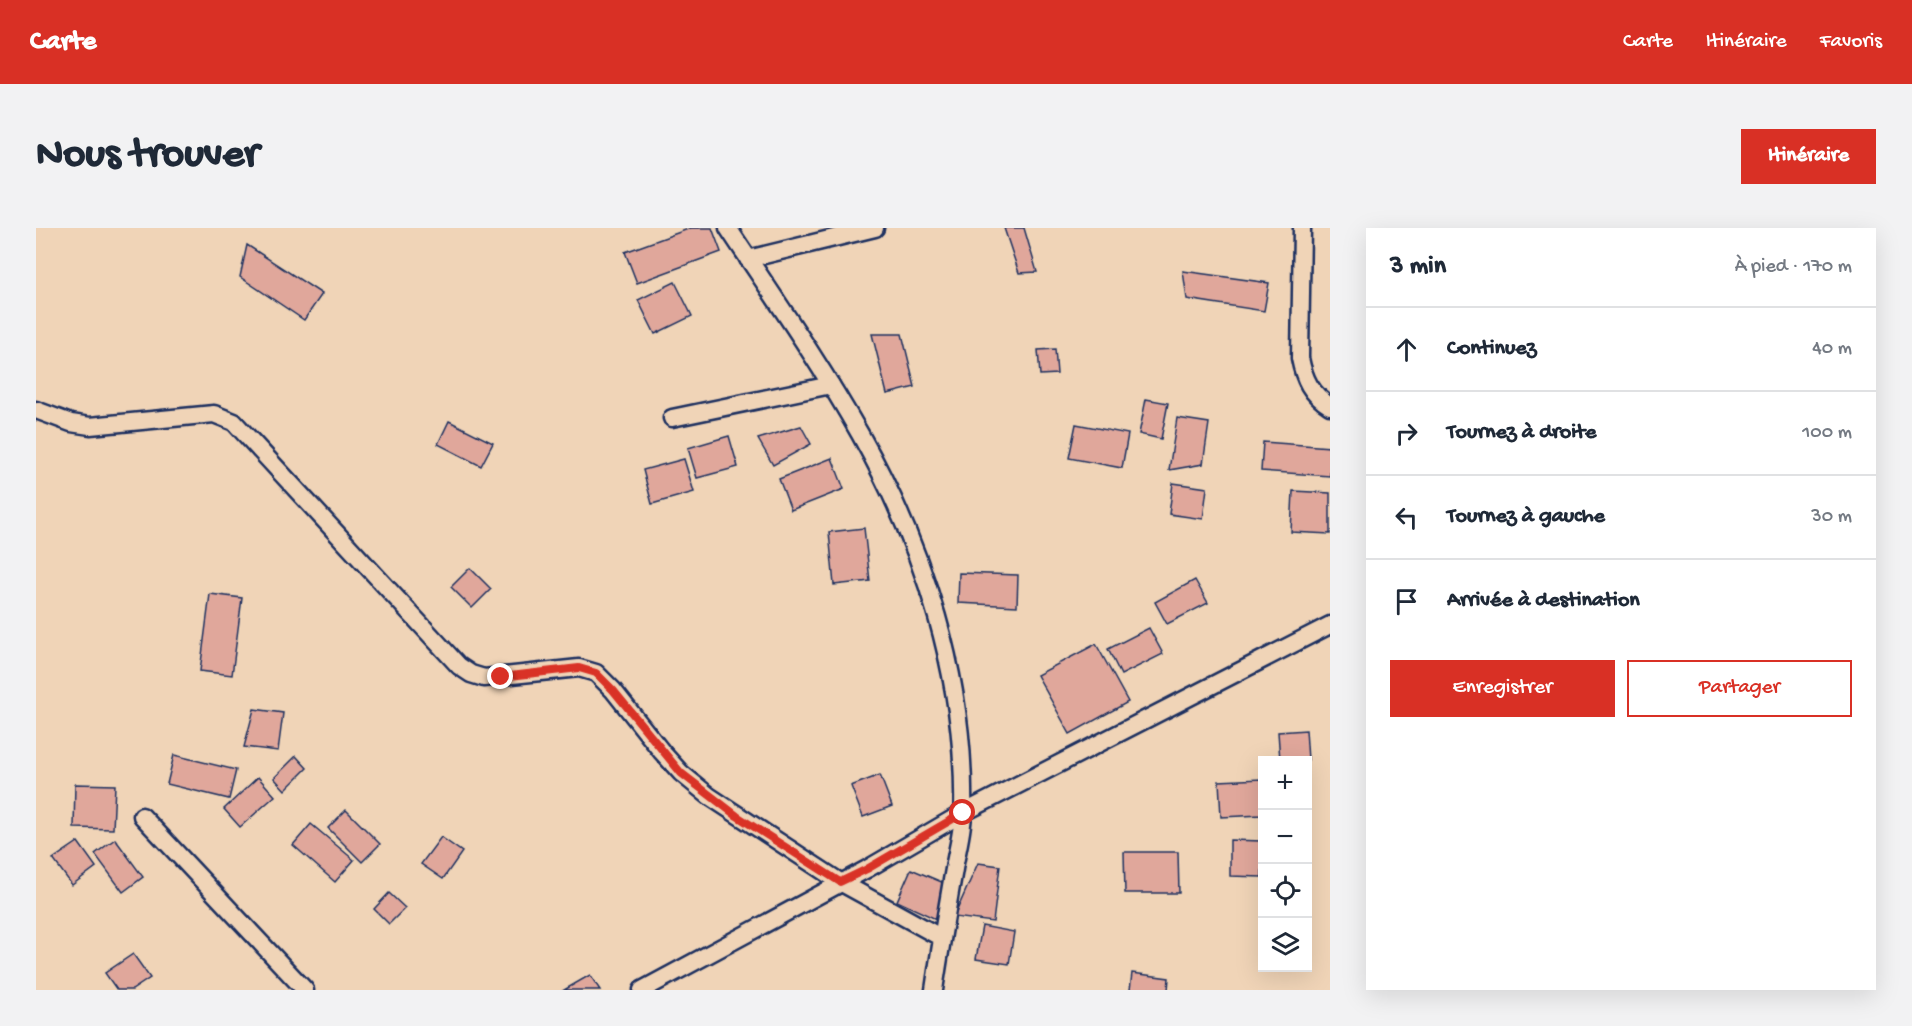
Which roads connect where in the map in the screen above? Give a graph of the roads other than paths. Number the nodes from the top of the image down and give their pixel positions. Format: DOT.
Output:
graph roads {
  1 [pos="728,228"];
  2 [pos="875,228"];
  3 [pos="1302,228"];
  4 [pos="748,259"];
  5 [pos="831,385"];
  6 [pos="1330,406"];
  7 [pos="36,410"];
  8 [pos="672,418"];
  9 [pos="1330,625"];
  10 [pos="963,813"];
  11 [pos="142,816"];
  12 [pos="840,882"];
  13 [pos="942,938"];
  14 [pos="305,990"];
  15 [pos="642,990"];
  16 [pos="934,990"];
  1 -- 4 [label="street"];
  2 -- 4 [label="street"];
  3 -- 6 [label="street"];
  4 -- 5 [label="street"];
  5 -- 8 [label="street"];
  5 -- 10 [label="street"];
  7 -- 12 [label="street"];
  9 -- 10 [label="street"];
  10 -- 12 [label="street"];
  10 -- 13 [label="street"];
  11 -- 14 [label="street"];
  12 -- 13 [label="street"];
  12 -- 15 [label="street"];
  13 -- 16 [label="street"];
}
